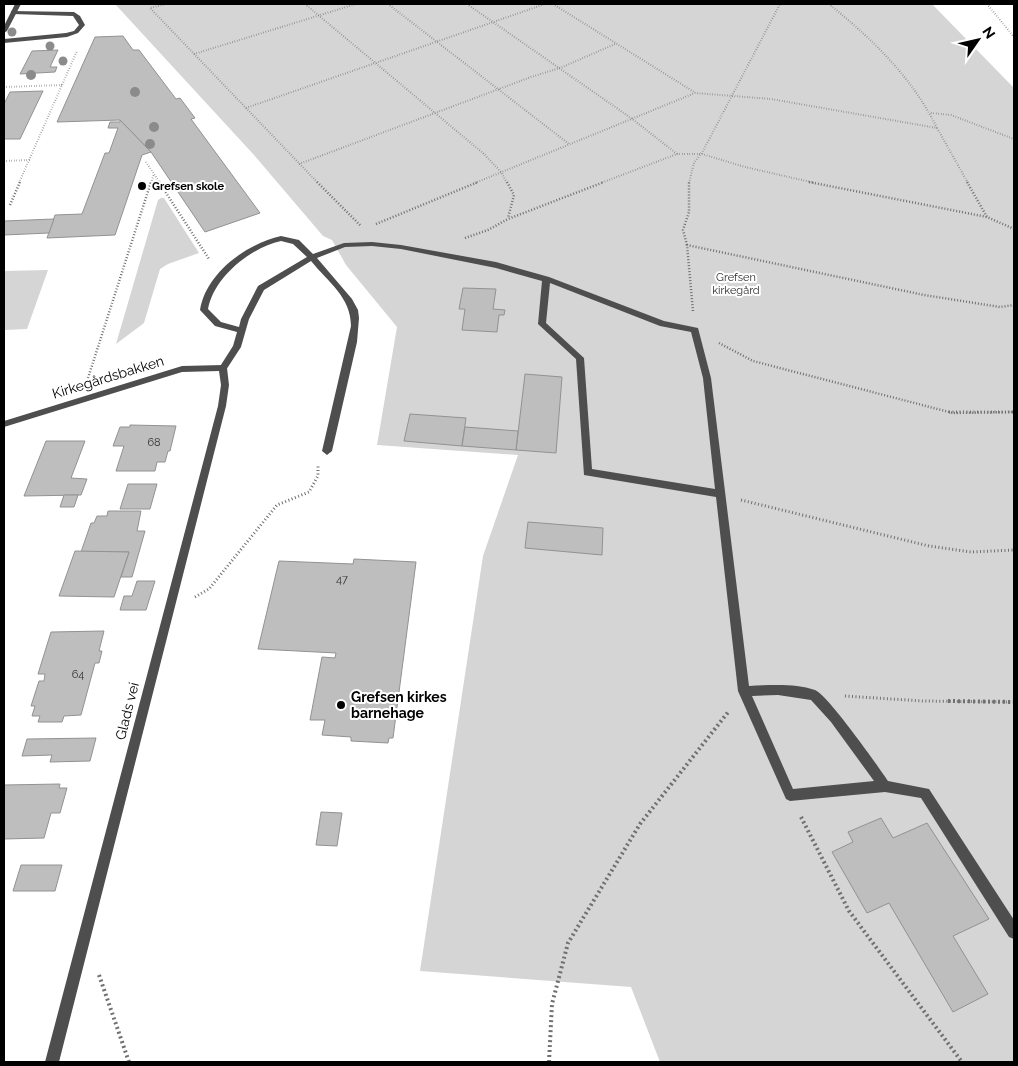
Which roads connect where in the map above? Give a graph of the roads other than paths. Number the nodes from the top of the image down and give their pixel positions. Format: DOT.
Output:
graph roads {
  1 [pos="18,4"];
  2 [pos="13,12"];
  3 [pos="4,31"];
  4 [pos="4,41"];
  5 [pos="310,258"];
  6 [pos="546,279"];
  7 [pos="242,331"];
  8 [pos="223,368"];
  9 [pos="4,424"];
  10 [pos="327,451"];
  11 [pos="721,494"];
  12 [pos="744,691"];
  13 [pos="885,786"];
  14 [pos="1014,932"];
  15 [pos="52,1062"];
  1 -- 2 [label="street"];
  2 -- 3 [label="street"];
  2 -- 4 [label="street"];
  5 -- 6 [label="street"];
  5 -- 7 [label="street"];
  5 -- 7 [label="street"];
  5 -- 10 [label="street"];
  6 -- 11 [label="street"];
  6 -- 11 [label="street"];
  7 -- 8 [label="street"];
  8 -- 9 [label="street, Kirkegårdsbakken"];
  8 -- 15 [label="street, Glads vei"];
  11 -- 12 [label="street"];
  12 -- 13 [label="street"];
  12 -- 13 [label="street"];
  13 -- 14 [label="street"];
}
